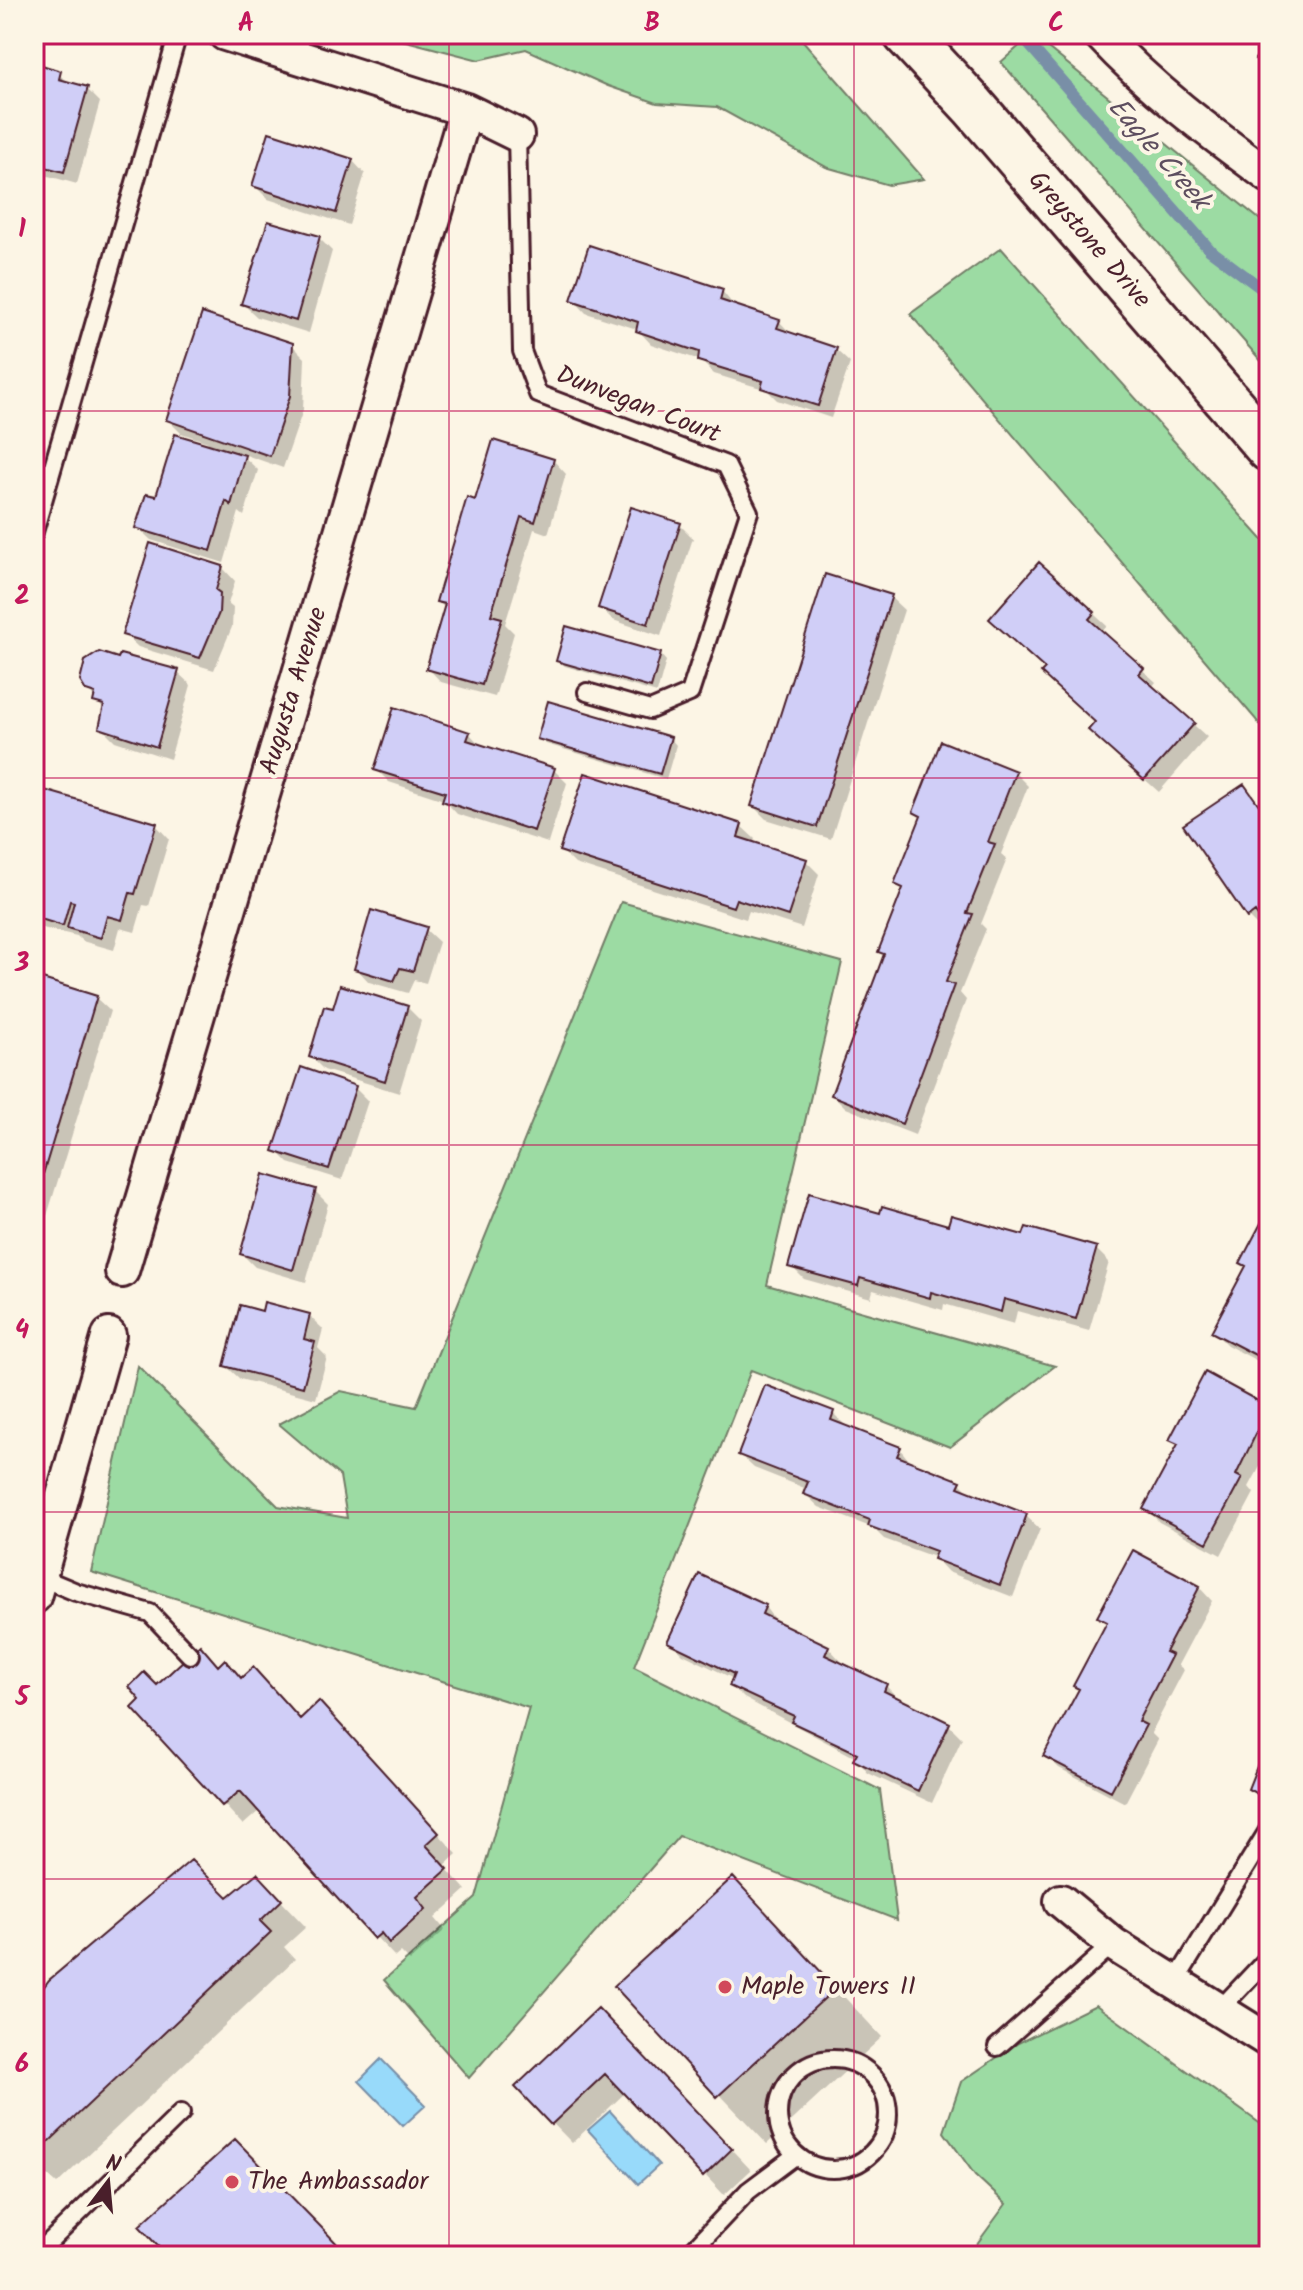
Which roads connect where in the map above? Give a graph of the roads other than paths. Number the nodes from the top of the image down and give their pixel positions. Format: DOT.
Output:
graph roads {
  1 [pos="178,34"];
  2 [pos="225,34"];
  3 [pos="906,34"];
  4 [pos="1100,34"];
  5 [pos="466,110"];
  6 [pos="517,135"];
  7 [pos="1269,176"];
  8 [pos="1269,449"];
  9 [pos="34,532"];
  10 [pos="587,692"];
  11 [pos="122,1271"];
  12 [pos="109,1335"];
  13 [pos="37,1587"];
  14 [pos="190,1655"];
  15 [pos="1269,1829"];
  16 [pos="1061,1901"];
  17 [pos="1113,1944"];
  18 [pos="1269,1957"];
  19 [pos="1175,1982"];
  20 [pos="1220,2009"];
  21 [pos="1269,2041"];
  22 [pos="997,2047"];
  23 [pos="181,2113"];
  24 [pos="796,2155"];
  25 [pos="35,2256"];
  26 [pos="687,2256"];
  1 -- 9 [label="lane"];
  2 -- 5 [label="street"];
  3 -- 8 [label="street, Greystone Drive"];
  4 -- 7 [label="street"];
  5 -- 6 [label="street"];
  5 -- 11 [label="street, Augusta Avenue"];
  6 -- 10 [label="lane, Dunvegan Court"];
  12 -- 13 [label="street"];
  13 -- 14 [label="lane"];
  15 -- 19 [label="lane"];
  16 -- 17 [label="street"];
  17 -- 19 [label="street"];
  17 -- 22 [label="lane"];
  18 -- 20 [label="lane"];
  19 -- 20 [label="street"];
  20 -- 21 [label="street"];
  23 -- 25 [label="lane"];
  24 -- 24 [label="lane"];
  24 -- 26 [label="lane"];
}
